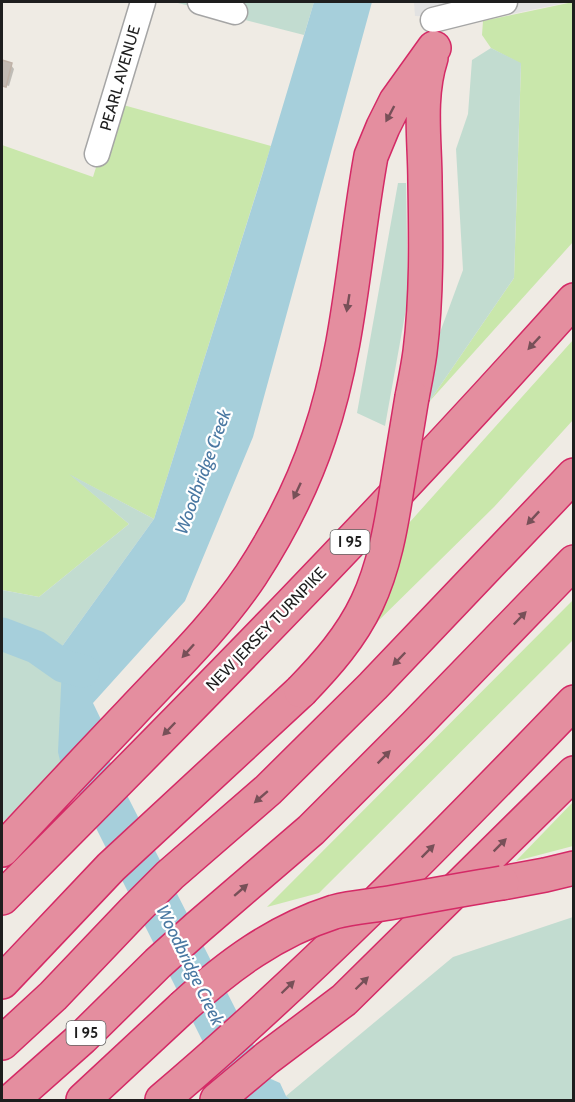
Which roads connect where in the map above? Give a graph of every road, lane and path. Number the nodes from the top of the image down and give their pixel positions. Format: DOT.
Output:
graph roads {
  1 [pos="143,2"];
  2 [pos="200,2"];
  3 [pos="505,2"];
  4 [pos="235,12"];
  5 [pos="434,23"];
  6 [pos="98,154"];
  7 [pos="573,300"];
  8 [pos="573,476"];
  9 [pos="573,562"];
  10 [pos="573,702"];
  11 [pos="573,773"];
  12 [pos="2,850"];
  13 [pos="573,868"];
  14 [pos="2,898"];
  15 [pos="2,982"];
  16 [pos="2,1043"];
  17 [pos="219,1098"];
  18 [pos="12,1101"];
  19 [pos="83,1101"];
  20 [pos="162,1101"];
  1 -- 6 [label="street, PEARL AVENUE"];
  2 -- 4 [label="street"];
  3 -- 5 [label="street"];
  5 -- 12 [label="highway, one-way"];
  5 -- 15 [label="highway, bridge"];
  7 -- 14 [label="highway, NEW JERSEY TURNPIKE / I 95, one-way"];
  8 -- 16 [label="highway, one-way"];
  18 -- 9 [label="highway, I 95, one-way"];
  20 -- 10 [label="highway, one-way"];
  17 -- 11 [label="highway, one-way"];
  13 -- 19 [label="highway, bridge"];
}
